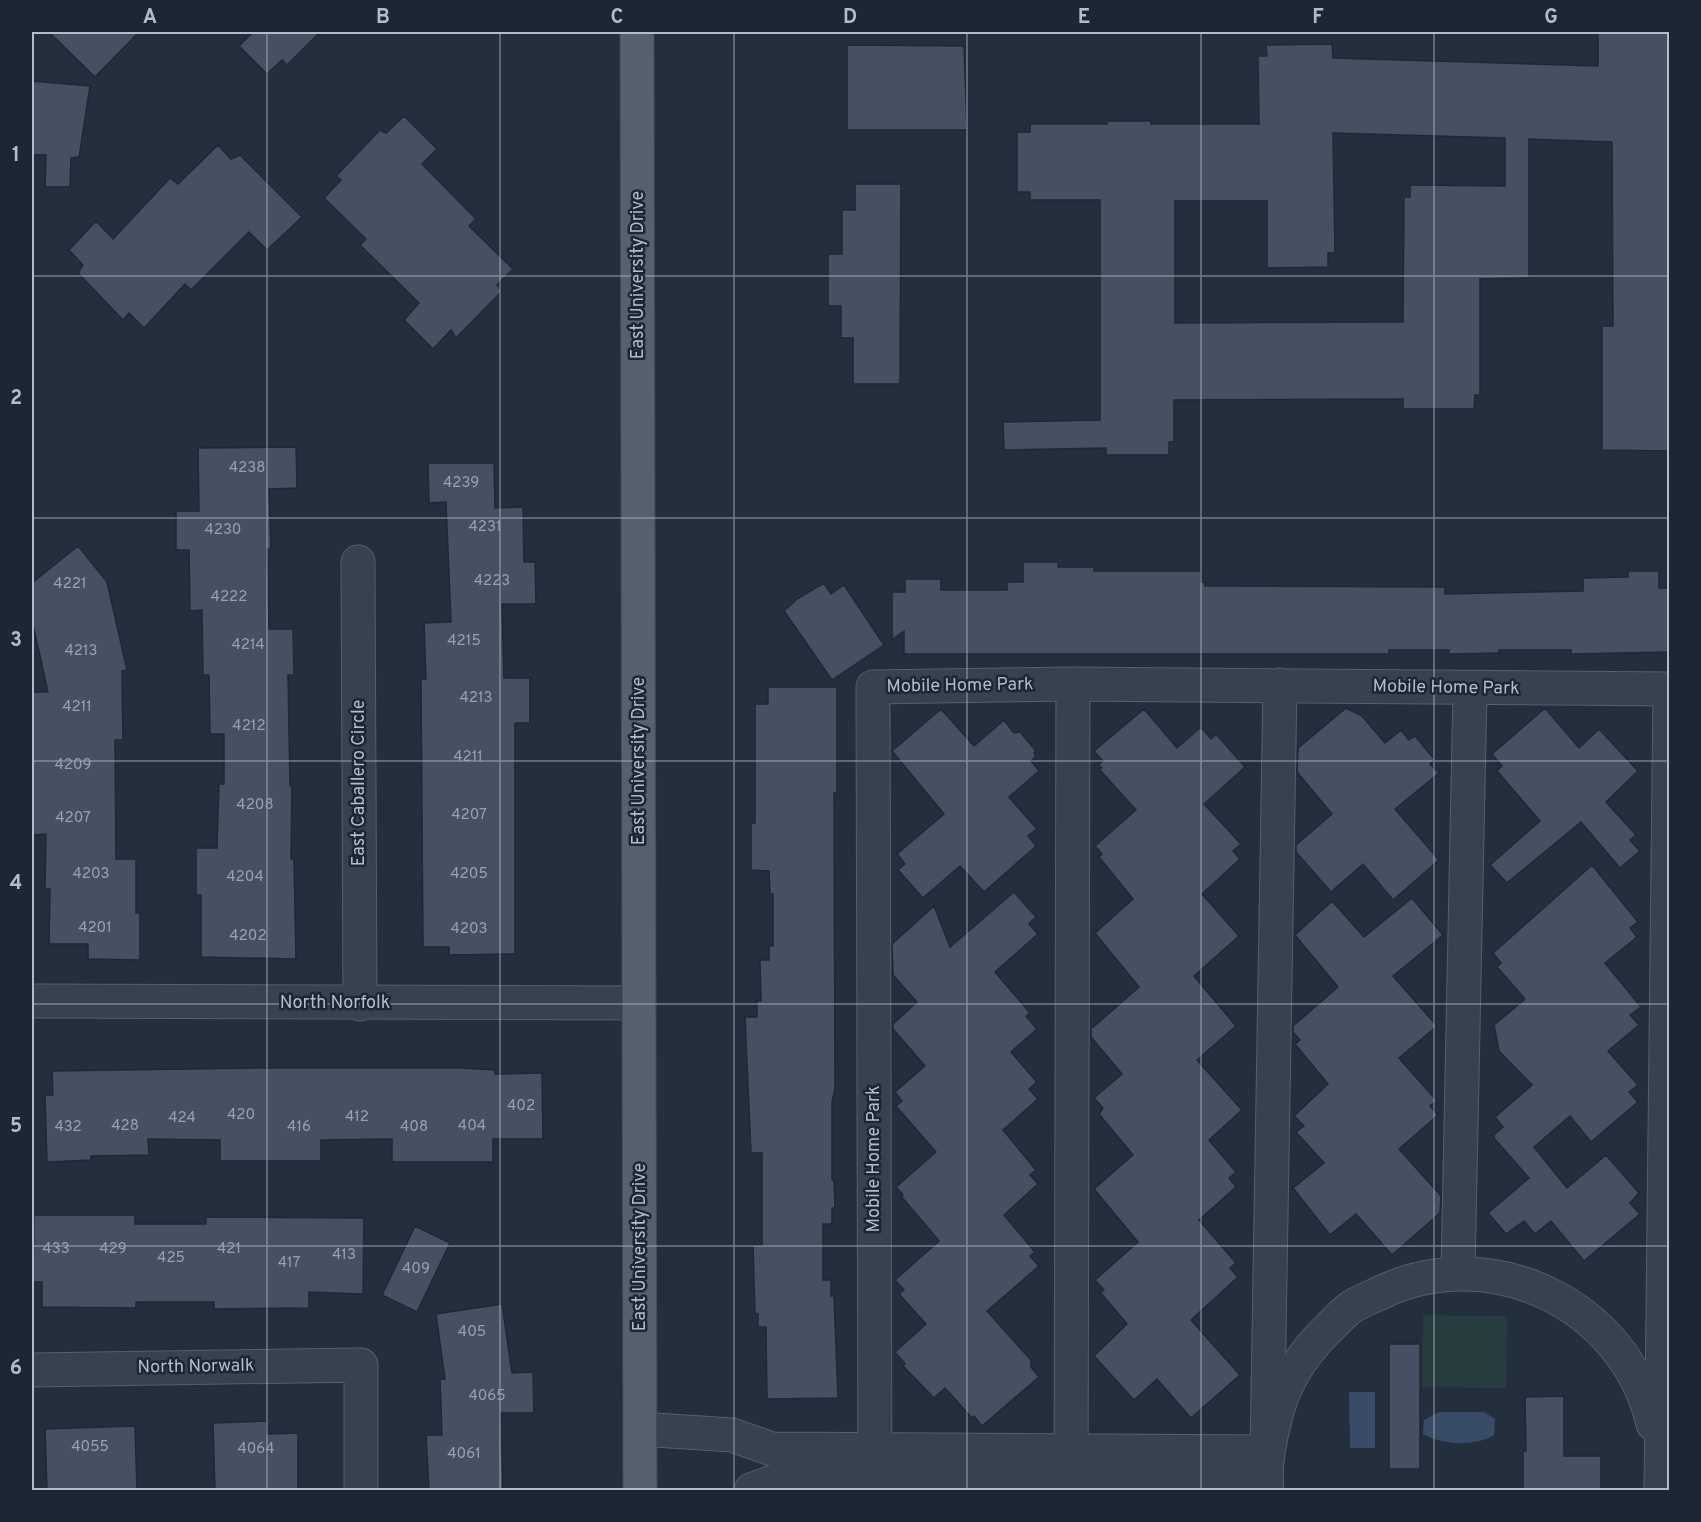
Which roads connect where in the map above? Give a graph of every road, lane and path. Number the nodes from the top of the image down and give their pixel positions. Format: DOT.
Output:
graph roads {
  1 [pos="637,32"];
  2 [pos="358,562"];
  3 [pos="1073,684"];
  4 [pos="1280,685"];
  5 [pos="1470,689"];
  6 [pos="1670,689"];
  7 [pos="32,1001"];
  8 [pos="639,1003"];
  9 [pos="360,1004"];
  10 [pos="1458,1272"];
  11 [pos="32,1370"];
  12 [pos="640,1429"];
  13 [pos="1071,1449"];
  14 [pos="1665,1457"];
  15 [pos="875,1473"];
  16 [pos="1267,1476"];
  17 [pos="1071,1486"];
  18 [pos="361,1491"];
  19 [pos="640,1491"];
  20 [pos="751,1491"];
  21 [pos="1659,1491"];
  1 -- 8 [label="main road, East University Drive"];
  2 -- 9 [label="street, East Caballero Circle"];
  3 -- 4 [label="street, Mobile Home Park"];
  3 -- 13 [label="street"];
  3 -- 15 [label="street, Mobile Home Park"];
  4 -- 5 [label="street, Mobile Home Park"];
  4 -- 16 [label="street"];
  5 -- 6 [label="street, Mobile Home Park"];
  5 -- 10 [label="street"];
  6 -- 14 [label="street"];
  7 -- 9 [label="street, North Norfolk"];
  8 -- 9 [label="street, North Norfolk"];
  8 -- 12 [label="main road, East University Drive"];
  10 -- 14 [label="street"];
  10 -- 16 [label="street"];
  11 -- 18 [label="street, North Norwalk"];
  12 -- 15 [label="street"];
  12 -- 19 [label="main road, East University Drive"];
  13 -- 15 [label="street"];
  13 -- 16 [label="street"];
  13 -- 17 [label="street"];
  14 -- 21 [label="street"];
  15 -- 17 [label="street"];
  15 -- 20 [label="street"];
  16 -- 17 [label="street"];
}
